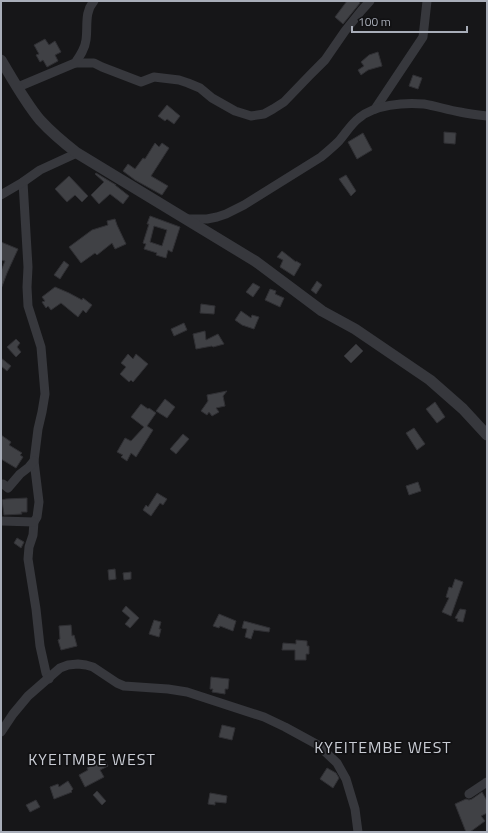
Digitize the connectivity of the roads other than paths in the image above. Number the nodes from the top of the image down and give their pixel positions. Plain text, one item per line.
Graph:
1 (94, 1) edge
2 (370, 1) edge
3 (417, 1) edge
4 (426, 3) edge
5 (1, 60) edge
6 (75, 63) junction
7 (18, 87) junction
8 (374, 109) junction
9 (487, 116) edge
10 (78, 153) junction
11 (23, 182) junction
12 (1, 195) edge
13 (187, 219) junction
14 (487, 435) edge
15 (34, 461) junction
16 (3, 484) dead end
17 (1, 521) edge
18 (34, 522) junction
19 (44, 664) junction
20 (60, 668) junction
21 (49, 679) junction
22 (1, 732) edge
23 (487, 782) edge
24 (469, 794) dead end
25 (358, 832) edge

1 - 6 street
2 - 6 street
3 - 4 street
4 - 8 street
5 - 7 street
6 - 7 street
7 - 10 street
8 - 9 street
8 - 13 street
10 - 11 street
10 - 13 street
11 - 12 street
11 - 15 street
13 - 14 street
15 - 16 street
15 - 18 street
17 - 18 street
18 - 19 street
19 - 20 street
19 - 21 street
20 - 21 street
20 - 25 street
21 - 22 street
23 - 24 street

